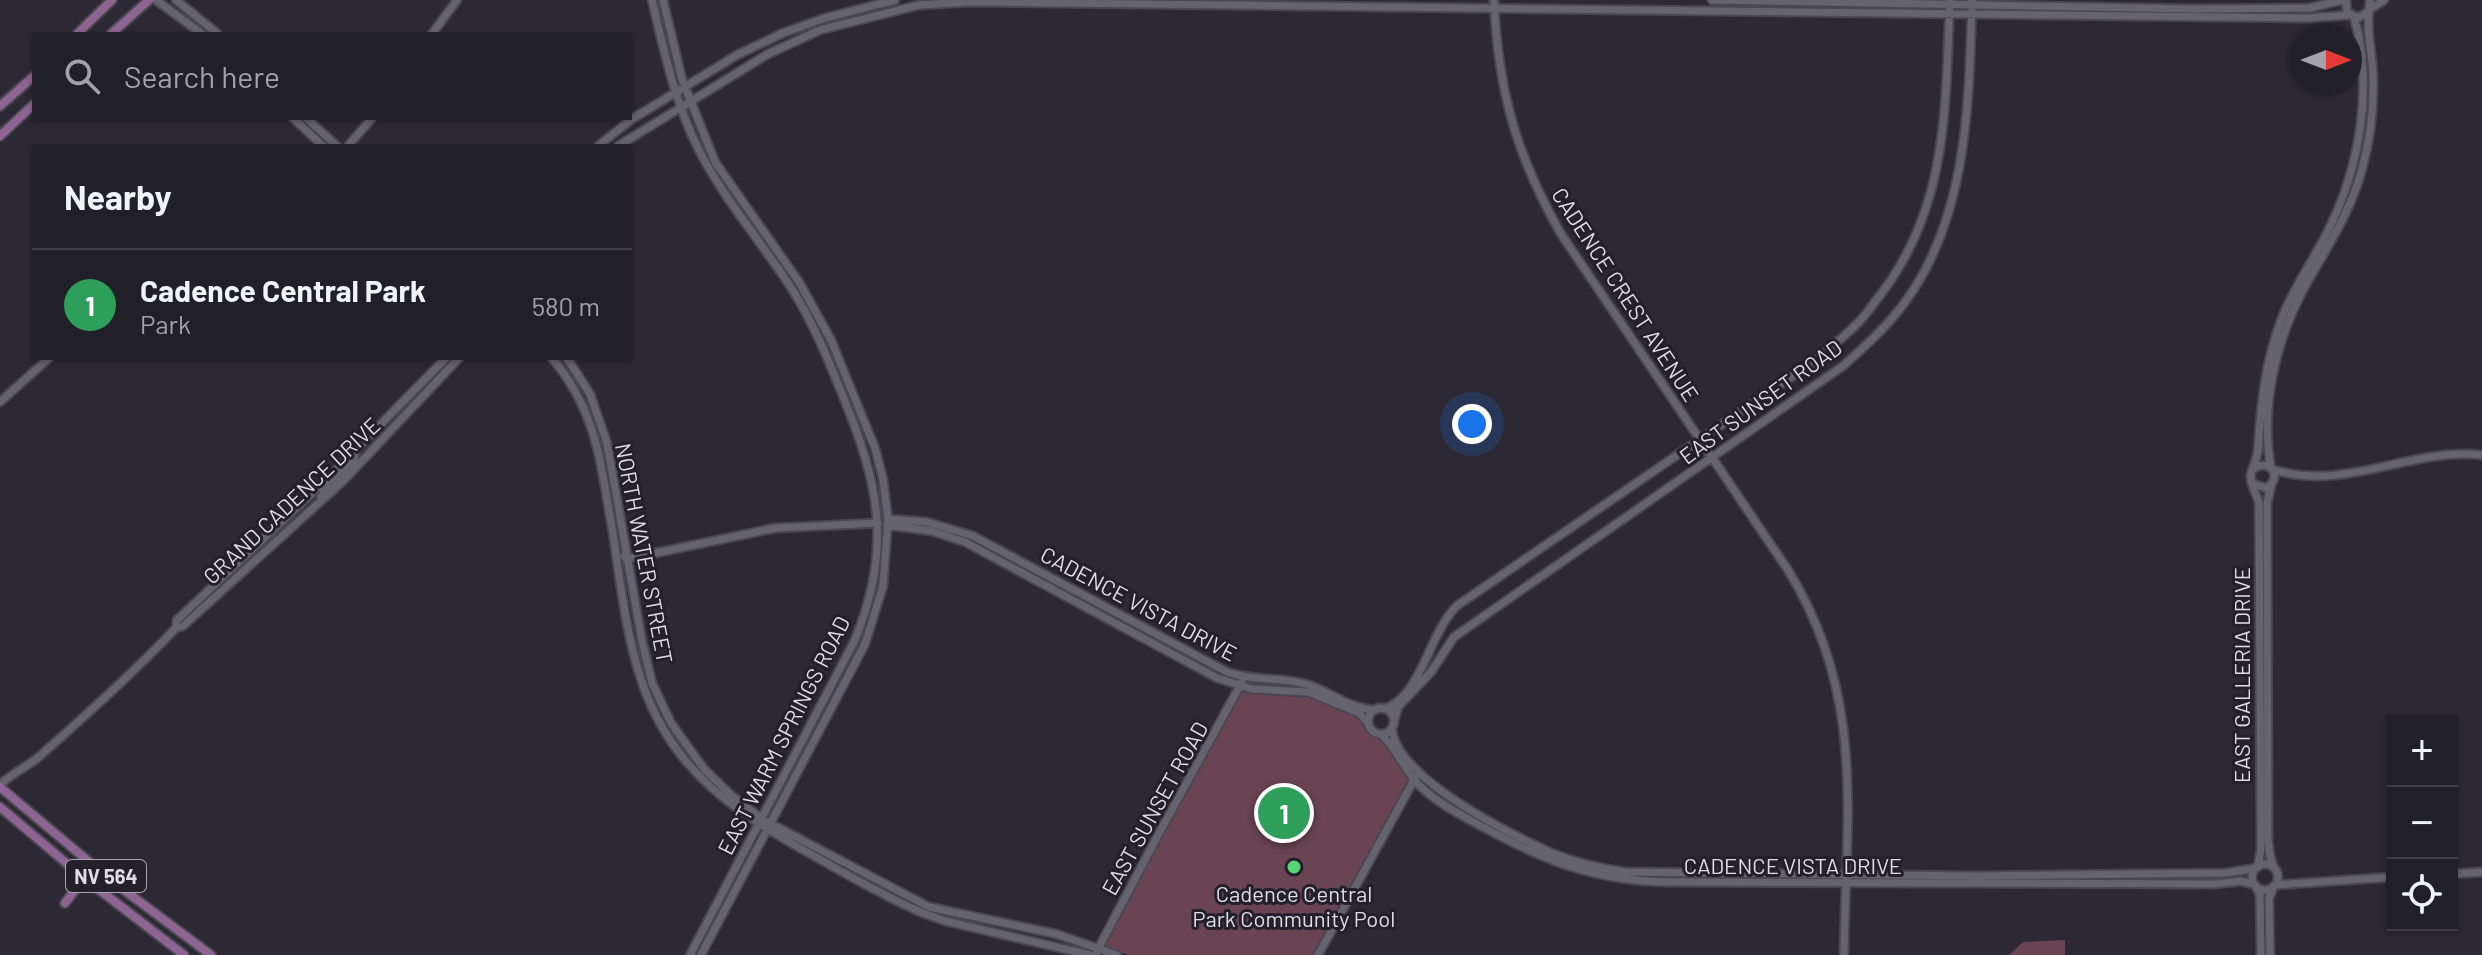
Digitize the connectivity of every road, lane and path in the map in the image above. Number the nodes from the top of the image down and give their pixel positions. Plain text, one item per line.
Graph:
1 (112, 0) edge
2 (149, 0) edge
3 (156, 0) edge
4 (176, 0) edge
5 (457, 0) edge
6 (652, 0) edge
7 (663, 0) edge
8 (895, 0) edge
9 (1494, 0) edge
10 (1712, 0) edge
11 (2344, 0) edge
12 (2370, 0) edge
13 (2384, 0) edge
14 (1950, 6) edge
15 (1972, 6) edge
16 (1494, 9) junction
17 (2369, 10) junction
18 (2196, 12) junction
19 (2352, 16) junction
20 (79, 32) edge
21 (113, 32) edge
22 (199, 32) edge
23 (216, 32) edge
24 (433, 32) edge
25 (32, 78) edge
26 (685, 88) junction
27 (676, 94) junction
28 (690, 101) junction
29 (0, 106) edge
30 (32, 106) edge
31 (680, 107) junction
32 (632, 119) edge
33 (295, 120) edge
34 (308, 120) edge
35 (371, 120) edge
36 (631, 120) edge
37 (362, 132) junction
38 (0, 136) edge
39 (321, 144) edge
40 (335, 144) edge
41 (350, 144) edge
42 (357, 144) edge
43 (601, 144) edge
44 (621, 144) edge
45 (47, 360) edge
46 (444, 360) edge
47 (457, 360) edge
48 (553, 360) edge
49 (568, 360) edge
50 (578, 395) junction
51 (0, 402) edge
52 (1699, 439) junction
53 (607, 443) junction
54 (355, 450) junction
55 (2482, 455) edge
56 (1713, 459) junction
57 (2272, 468) junction
58 (2254, 469) junction
59 (2301, 476) junction
60 (2254, 484) junction
61 (2271, 485) junction
62 (874, 489) junction
63 (319, 503) junction
64 (611, 522) junction
65 (878, 523) junction
66 (888, 523) junction
67 (627, 559) junction
68 (886, 571) junction
69 (176, 628) junction
70 (1244, 678) junction
71 (1241, 687) junction
72 (1380, 709) junction
73 (1368, 723) junction
74 (1393, 725) junction
75 (1380, 734) junction
76 (1415, 777) junction
77 (0, 786) edge
78 (0, 807) edge
79 (760, 822) junction
80 (770, 827) junction
81 (2257, 867) junction
82 (2275, 869) junction
83 (2482, 872) edge
84 (2458, 874) edge
85 (1914, 875) junction
86 (1978, 876) junction
87 (2015, 876) junction
88 (2386, 877) edge
89 (84, 878) junction
90 (1845, 879) junction
91 (2304, 881) junction
92 (1910, 884) junction
93 (1987, 884) junction
94 (2255, 886) junction
95 (2274, 886) junction
96 (65, 903) dead end
97 (1095, 953) edge
98 (184, 955) edge
99 (211, 955) edge
100 (690, 955) edge
101 (701, 955) edge
102 (1117, 955) edge
103 (1318, 955) edge
104 (1844, 955) edge
105 (2261, 955) edge
106 (2270, 955) edge

1 - 20 main road
2 - 21 main road
3 - 22 main road
4 - 23 main road
5 - 24 main road
6 - 27 main road, EAST WARM SPRINGS ROAD
7 - 26 main road, EAST WARM SPRINGS ROAD
8 - 26 main road
9 - 16 main road, CADENCE CREST AVENUE
10 - 14 main road
11 - 18 main road
11 - 19 main road
12 - 17 main road
13 - 17 main road
14 - 15 main road
14 - 16 main road
14 - 52 main road, EAST SUNSET ROAD
15 - 18 main road
15 - 56 main road, EAST SUNSET ROAD
16 - 28 main road
16 - 52 main road, CADENCE CREST AVENUE
17 - 19 main road
17 - 57 main road
18 - 19 main road
19 - 58 main road
25 - 29 main road
26 - 27 main road
26 - 28 main road, EAST WARM SPRINGS ROAD
27 - 31 main road, EAST WARM SPRINGS ROAD
27 - 32 main road
28 - 31 main road
28 - 66 main road, EAST WARM SPRINGS ROAD
30 - 38 main road
31 - 44 main road
31 - 62 main road, EAST WARM SPRINGS ROAD
33 - 39 main road
34 - 40 main road
35 - 37 main road
36 - 43 main road
37 - 41 main road
37 - 42 main road
45 - 51 main road
46 - 54 main road, GRAND CADENCE DRIVE
47 - 63 main road, GRAND CADENCE DRIVE
48 - 50 main road, NORTH WATER STREET
49 - 53 main road, NORTH WATER STREET
50 - 53 main road
50 - 64 main road, NORTH WATER STREET
52 - 56 main road, CADENCE CREST AVENUE
52 - 72 main road, EAST SUNSET ROAD
53 - 67 main road, NORTH WATER STREET
54 - 63 main road
54 - 69 main road, GRAND CADENCE DRIVE
55 - 59 main road
56 - 74 main road, EAST SUNSET ROAD
56 - 90 main road, CADENCE CREST AVENUE
57 - 58 main road
57 - 59 main road
57 - 61 main road
58 - 60 main road
59 - 61 main road
60 - 61 main road
60 - 81 main road, EAST GALLERIA DRIVE
61 - 82 main road, EAST GALLERIA DRIVE
62 - 65 main road, EAST WARM SPRINGS ROAD
62 - 66 main road
63 - 69 main road, GRAND CADENCE DRIVE
64 - 67 main road
64 - 79 main road, NORTH WATER STREET
65 - 67 main road
65 - 68 main road
65 - 79 main road, EAST WARM SPRINGS ROAD
66 - 68 main road, EAST WARM SPRINGS ROAD
66 - 70 main road, CADENCE VISTA DRIVE
66 - 71 main road, CADENCE VISTA DRIVE
67 - 79 main road, NORTH WATER STREET
68 - 80 main road, EAST WARM SPRINGS ROAD
69 - 77 main road, GRAND CADENCE DRIVE
70 - 71 main road, EAST SUNSET ROAD
70 - 72 main road, CADENCE VISTA DRIVE
71 - 73 main road, CADENCE VISTA DRIVE
71 - 97 main road, EAST SUNSET ROAD
72 - 73 main road
72 - 74 main road
73 - 75 main road
74 - 75 main road
74 - 76 main road, CADENCE VISTA DRIVE
75 - 76 main road, CADENCE VISTA DRIVE
76 - 90 main road, CADENCE VISTA DRIVE
76 - 103 main road
77 - 99 main road, NV 564
78 - 89 main road, NV 564
79 - 80 main road, NORTH WATER STREET
79 - 100 main road, EAST WARM SPRINGS ROAD
80 - 97 main road, NORTH WATER STREET
80 - 101 main road, EAST WARM SPRINGS ROAD
81 - 82 main road
81 - 87 main road, CADENCE VISTA DRIVE
81 - 94 main road
82 - 91 main road
82 - 95 main road
83 - 84 main road
85 - 86 main road, CADENCE VISTA DRIVE
85 - 90 main road, CADENCE VISTA DRIVE
85 - 92 main road
86 - 87 main road, CADENCE VISTA DRIVE
86 - 93 main road
87 - 93 main road
88 - 91 main road
89 - 96 main road
89 - 98 main road, NV 564
90 - 92 main road, CADENCE VISTA DRIVE
90 - 104 main road, CADENCE CREST AVENUE
91 - 95 main road
92 - 93 main road, CADENCE VISTA DRIVE
93 - 94 main road, CADENCE VISTA DRIVE
94 - 95 main road
94 - 105 main road
95 - 106 main road
97 - 102 main road, NORTH WATER STREET

